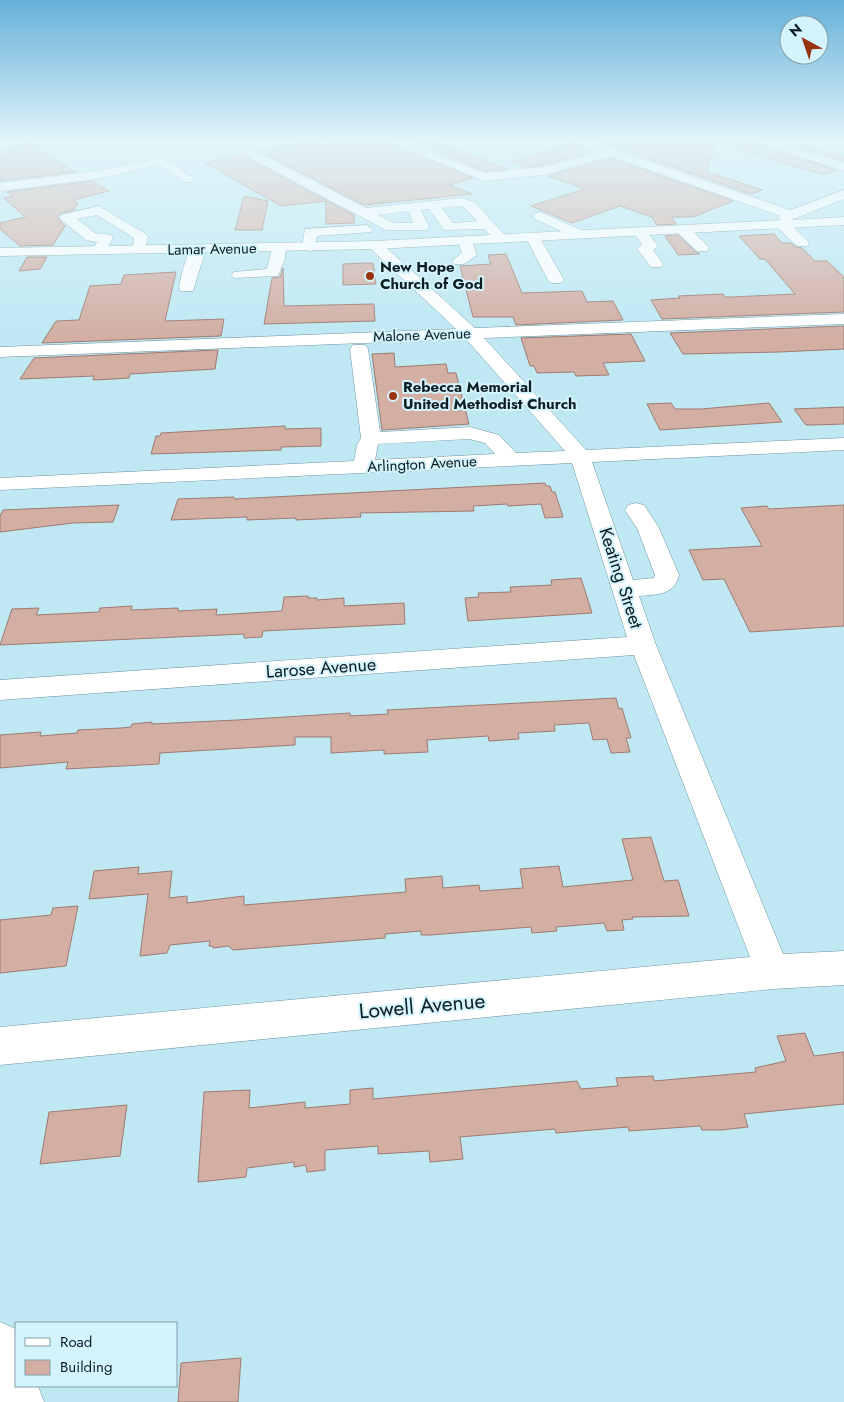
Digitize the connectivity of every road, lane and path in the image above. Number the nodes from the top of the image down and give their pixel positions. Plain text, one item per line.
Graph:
1 (351, 205) edge
2 (418, 205) edge
3 (433, 205) edge
4 (470, 205) edge
5 (749, 205) edge
6 (819, 205) edge
7 (413, 206) junction
8 (364, 212) junction
9 (540, 216) dead end
10 (787, 220) junction
11 (574, 221) dead end
12 (844, 221) edge
13 (489, 225) junction
14 (559, 225) junction
15 (682, 230) junction
16 (640, 232) junction
17 (581, 235) junction
18 (371, 237) junction
19 (532, 238) junction
20 (501, 239) junction
21 (465, 241) junction
22 (802, 243) dead end
23 (279, 248) junction
24 (702, 248) dead end
25 (199, 249) junction
26 (100, 250) junction
27 (139, 250) junction
28 (0, 252) edge
29 (459, 261) dead end
30 (656, 264) dead end
31 (239, 275) dead end
32 (556, 280) dead end
33 (187, 288) dead end
34 (844, 319) edge
35 (470, 334) junction
36 (361, 343) junction
37 (0, 352) edge
38 (371, 438) junction
39 (844, 444) edge
40 (580, 456) junction
41 (510, 459) junction
42 (364, 466) junction
43 (0, 484) edge
44 (636, 510) dead end
45 (624, 589) junction
46 (643, 645) junction
47 (0, 690) edge
48 (844, 968) edge
49 (773, 972) junction
50 (0, 1046) edge
51 (0, 1345) edge
52 (20, 1402) edge

1 - 8 street
2 - 7 street
3 - 13 street
4 - 13 street
5 - 10 street
6 - 10 street
7 - 8 street
7 - 8 street
9 - 14 street
10 - 12 street, Lamar Avenue
10 - 15 street, Lamar Avenue
10 - 22 street
11 - 14 street
13 - 20 street
14 - 17 street
15 - 16 street, Lamar Avenue
15 - 24 street
16 - 17 street, Lamar Avenue
16 - 30 street
17 - 19 street, Lamar Avenue
18 - 21 street, Lamar Avenue
18 - 23 street, Lamar Avenue
18 - 35 street, Keating Street
19 - 20 street, Lamar Avenue
19 - 32 street
20 - 21 street, Lamar Avenue
21 - 29 street
23 - 25 street, Lamar Avenue
23 - 31 street
25 - 27 street, Lamar Avenue
25 - 33 street
26 - 27 street, Lamar Avenue
26 - 27 street
26 - 28 street, Lamar Avenue
34 - 35 street, Malone Avenue
35 - 36 street, Malone Avenue
35 - 40 street, Keating Street
36 - 37 street, Malone Avenue
36 - 38 street
38 - 41 street
38 - 42 street
39 - 40 street, Arlington Avenue
40 - 41 street, Arlington Avenue
40 - 45 street, Keating Street
41 - 42 street, Arlington Avenue
42 - 43 street, Arlington Avenue
44 - 45 street
45 - 46 street, Keating Street
46 - 47 street, Larose Avenue
46 - 49 street, Keating Street
48 - 49 street, Lowell Avenue
49 - 50 street, Lowell Avenue
51 - 52 street

